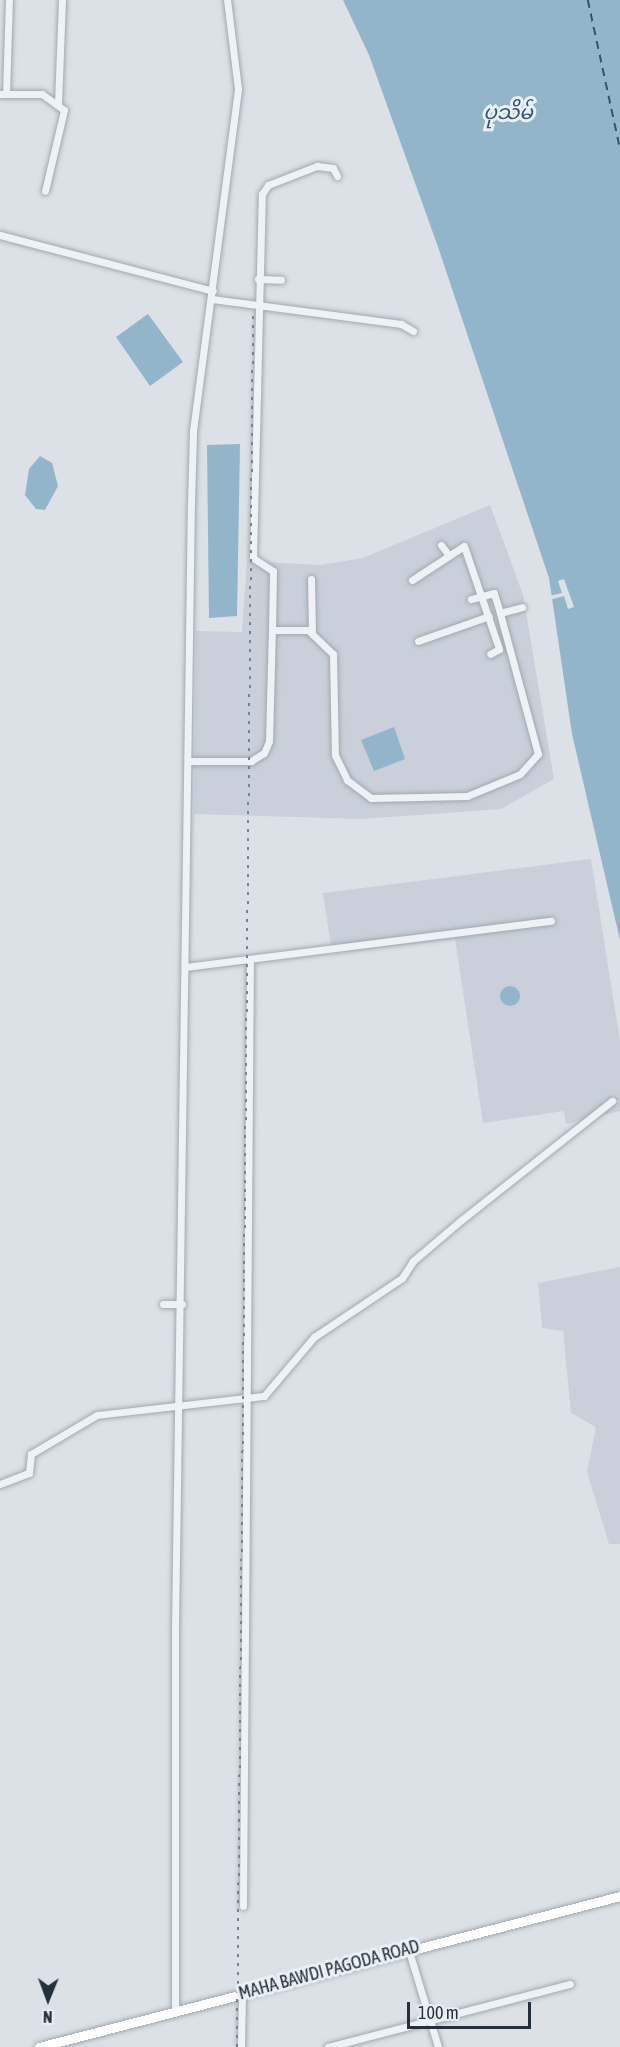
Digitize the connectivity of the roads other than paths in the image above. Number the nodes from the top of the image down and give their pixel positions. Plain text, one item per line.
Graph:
1 (9, 0) edge
2 (62, 0) edge
3 (227, 0) edge
4 (3, 94) edge
5 (58, 104) junction
6 (337, 176) dead end
7 (45, 191) dead end
8 (0, 235) edge
9 (258, 279) junction
10 (282, 280) dead end
11 (213, 291) junction
12 (212, 299) junction
13 (257, 305) junction
14 (413, 331) dead end
15 (441, 545) dead end
16 (448, 554) junction
17 (311, 579) dead end
18 (412, 580) dead end
19 (482, 596) junction
20 (471, 599) dead end
21 (522, 607) dead end
22 (500, 613) junction
23 (489, 616) junction
24 (272, 630) junction
25 (312, 630) junction
26 (418, 640) dead end
27 (490, 654) dead end
28 (188, 761) junction
29 (551, 921) dead end
30 (250, 960) junction
31 (185, 967) junction
32 (612, 1101) dead end
33 (163, 1304) dead end
34 (182, 1304) junction
35 (245, 1399) junction
36 (180, 1402) junction
37 (0, 1484) edge
38 (620, 1896) edge
39 (243, 1906) dead end
40 (408, 1948) junction
41 (570, 1984) dead end
42 (242, 1995) junction
43 (175, 2011) junction
44 (430, 2019) junction
45 (39, 2047) edge
46 (241, 2047) edge
47 (328, 2047) edge
48 (438, 2047) edge

1 - 4 street
2 - 5 street
3 - 11 street
4 - 5 street
5 - 7 street
6 - 9 street
8 - 11 street
9 - 10 street
9 - 13 street
11 - 12 street
12 - 13 street
12 - 28 street
13 - 14 street
13 - 24 street
15 - 16 street
16 - 18 street
16 - 19 street
17 - 25 street
19 - 20 street
19 - 22 street
19 - 23 street
21 - 22 street
22 - 25 street
23 - 26 street
23 - 27 street
24 - 25 street
24 - 28 street
28 - 31 street
29 - 30 street
30 - 31 street
30 - 35 street
31 - 34 street
32 - 35 street
33 - 34 street
34 - 36 street
35 - 36 street
35 - 39 street
36 - 37 street
36 - 43 street
38 - 40 street, MAHA BAWDI PAGODA ROAD
40 - 42 street, MAHA BAWDI PAGODA ROAD
40 - 44 street
41 - 44 street
42 - 43 street, MAHA BAWDI PAGODA ROAD
42 - 46 street
43 - 45 street, MAHA BAWDI PAGODA ROAD
44 - 47 street
44 - 48 street

